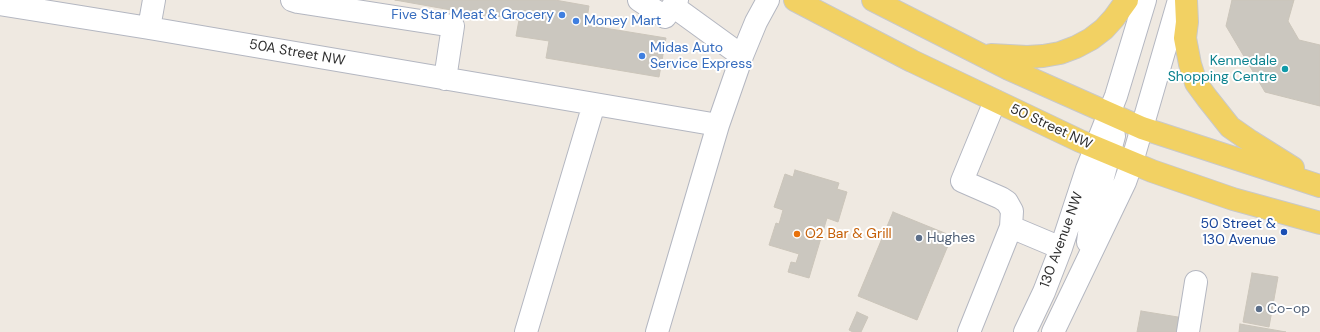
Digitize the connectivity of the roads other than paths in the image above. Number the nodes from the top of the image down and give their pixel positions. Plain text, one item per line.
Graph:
1 (154, 0) edge
2 (292, 0) edge
3 (639, 0) edge
4 (768, 0) edge
5 (795, 0) edge
6 (873, 0) edge
7 (1127, 0) edge
8 (1145, 0) edge
9 (1178, 0) edge
10 (1186, 0) edge
11 (675, 3) edge
12 (0, 4) edge
13 (149, 28) junction
14 (976, 53) junction
15 (742, 56) junction
16 (445, 79) junction
17 (995, 101) junction
18 (594, 104) junction
19 (1109, 114) junction
20 (718, 125) junction
21 (1142, 128) junction
22 (1102, 150) junction
23 (1132, 162) junction
24 (1320, 185) edge
25 (1320, 223) edge
26 (1011, 227) junction
27 (1061, 248) junction
28 (1086, 263) junction
29 (1196, 282) dead end
30 (526, 332) edge
31 (657, 332) edge
32 (968, 332) edge
33 (1025, 332) edge
34 (1053, 332) edge
35 (1188, 332) edge

1 - 13 street
2 - 16 street
3 - 11 street
4 - 15 street
5 - 17 main road, 50 Street NW
6 - 14 main road
7 - 14 main road
8 - 19 street
9 - 21 street, 130 Avenue NW
10 - 24 main road
11 - 15 street
12 - 13 street, 50A Street NW
13 - 16 street, 50A Street NW
14 - 19 main road
15 - 20 street
16 - 18 street, 50A Street NW
17 - 22 main road, 50 Street NW
17 - 26 street
18 - 20 street, 50A Street NW
18 - 30 street
19 - 21 main road
19 - 22 street
20 - 31 street
21 - 23 street, 130 Avenue NW
21 - 24 main road
22 - 23 main road, 50 Street NW
22 - 27 street, 130 Avenue NW
22 - 28 street
23 - 25 main road, 50 Street NW
23 - 28 street, 130 Avenue NW
26 - 27 street
26 - 32 street
27 - 33 street, 130 Avenue NW
28 - 34 street, 130 Avenue NW
29 - 35 street

